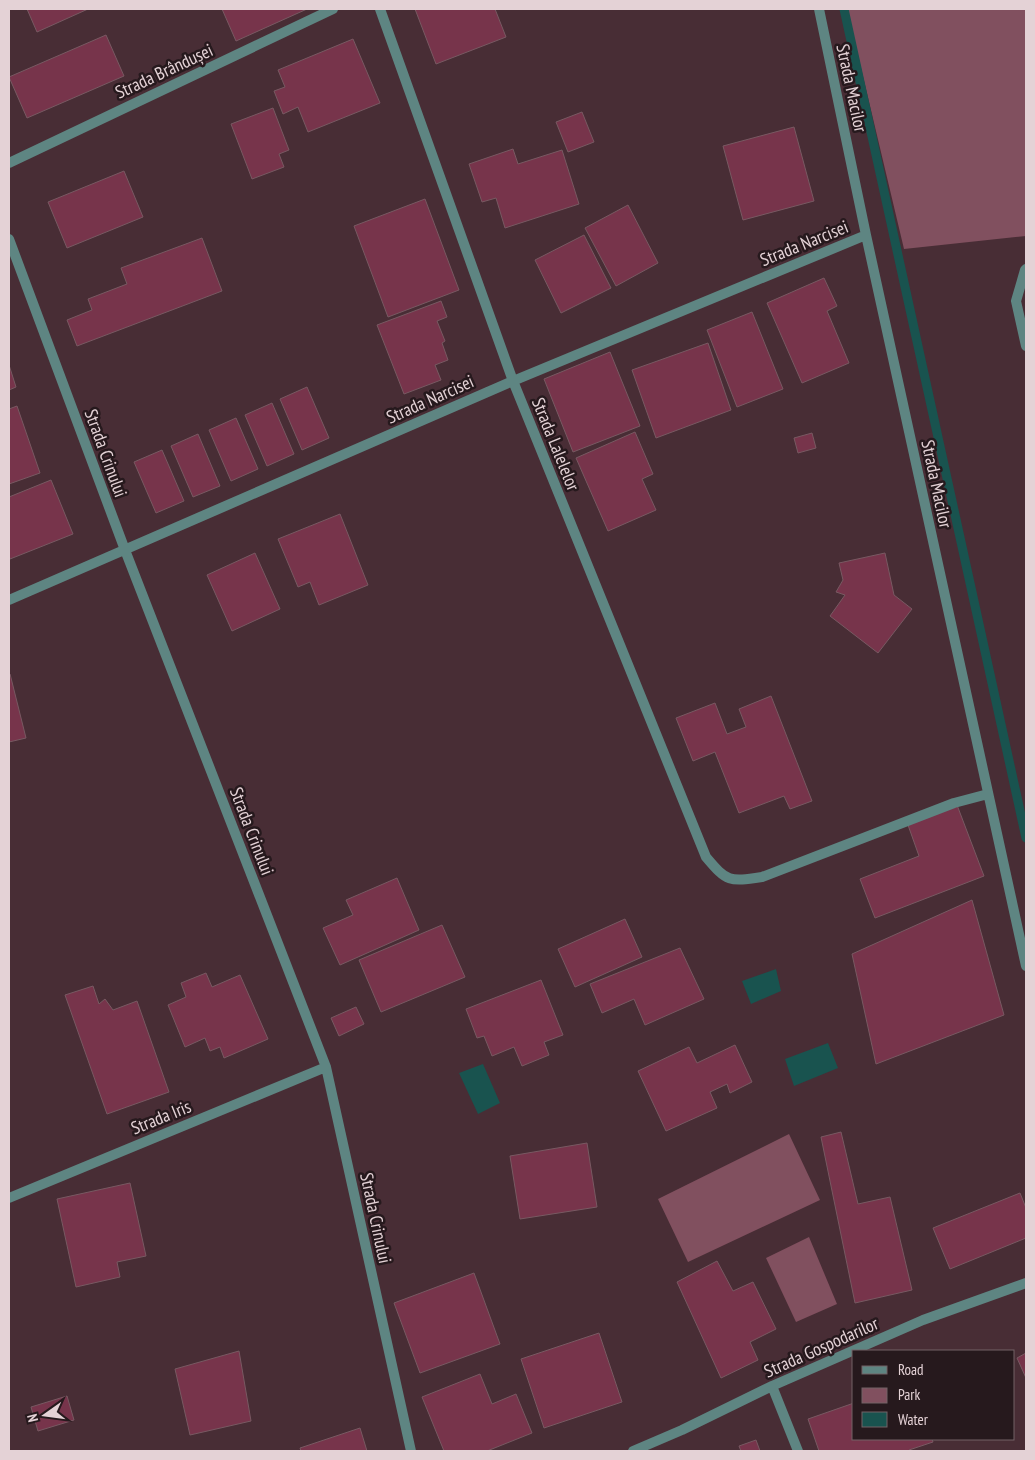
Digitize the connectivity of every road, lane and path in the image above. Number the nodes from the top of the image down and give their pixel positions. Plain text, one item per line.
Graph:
1 (333, 9) edge
2 (380, 9) edge
3 (819, 9) edge
4 (9, 163) edge
5 (866, 235) junction
6 (9, 239) edge
7 (1025, 270) edge
8 (1026, 346) edge
9 (513, 381) junction
10 (125, 550) junction
11 (9, 600) edge
12 (988, 794) junction
13 (1026, 966) edge
14 (326, 1067) junction
15 (9, 1198) edge
16 (1026, 1283) edge
17 (854, 1350) edge
18 (852, 1351) edge
19 (772, 1386) junction
20 (411, 1451) edge
21 (633, 1451) edge
22 (798, 1451) edge

1 - 4 street, Strada Brândușei
2 - 9 street, Strada Lalelelor
3 - 5 street, Strada Macilor
5 - 9 street, Strada Narcisei
5 - 12 street, Strada Macilor
6 - 10 street, Strada Crinului
7 - 8 street
9 - 10 street, Strada Narcisei
9 - 12 street, Strada Lalelelor
10 - 11 street, Strada Narcisei
10 - 14 street, Strada Crinului
12 - 13 street, Strada Macilor
14 - 15 street, Strada Iris
14 - 20 street, Strada Crinului
16 - 17 street, Strada Gospodarilor
18 - 19 street, Strada Gospodarilor
19 - 21 street, Strada Gospodarilor
19 - 22 street

